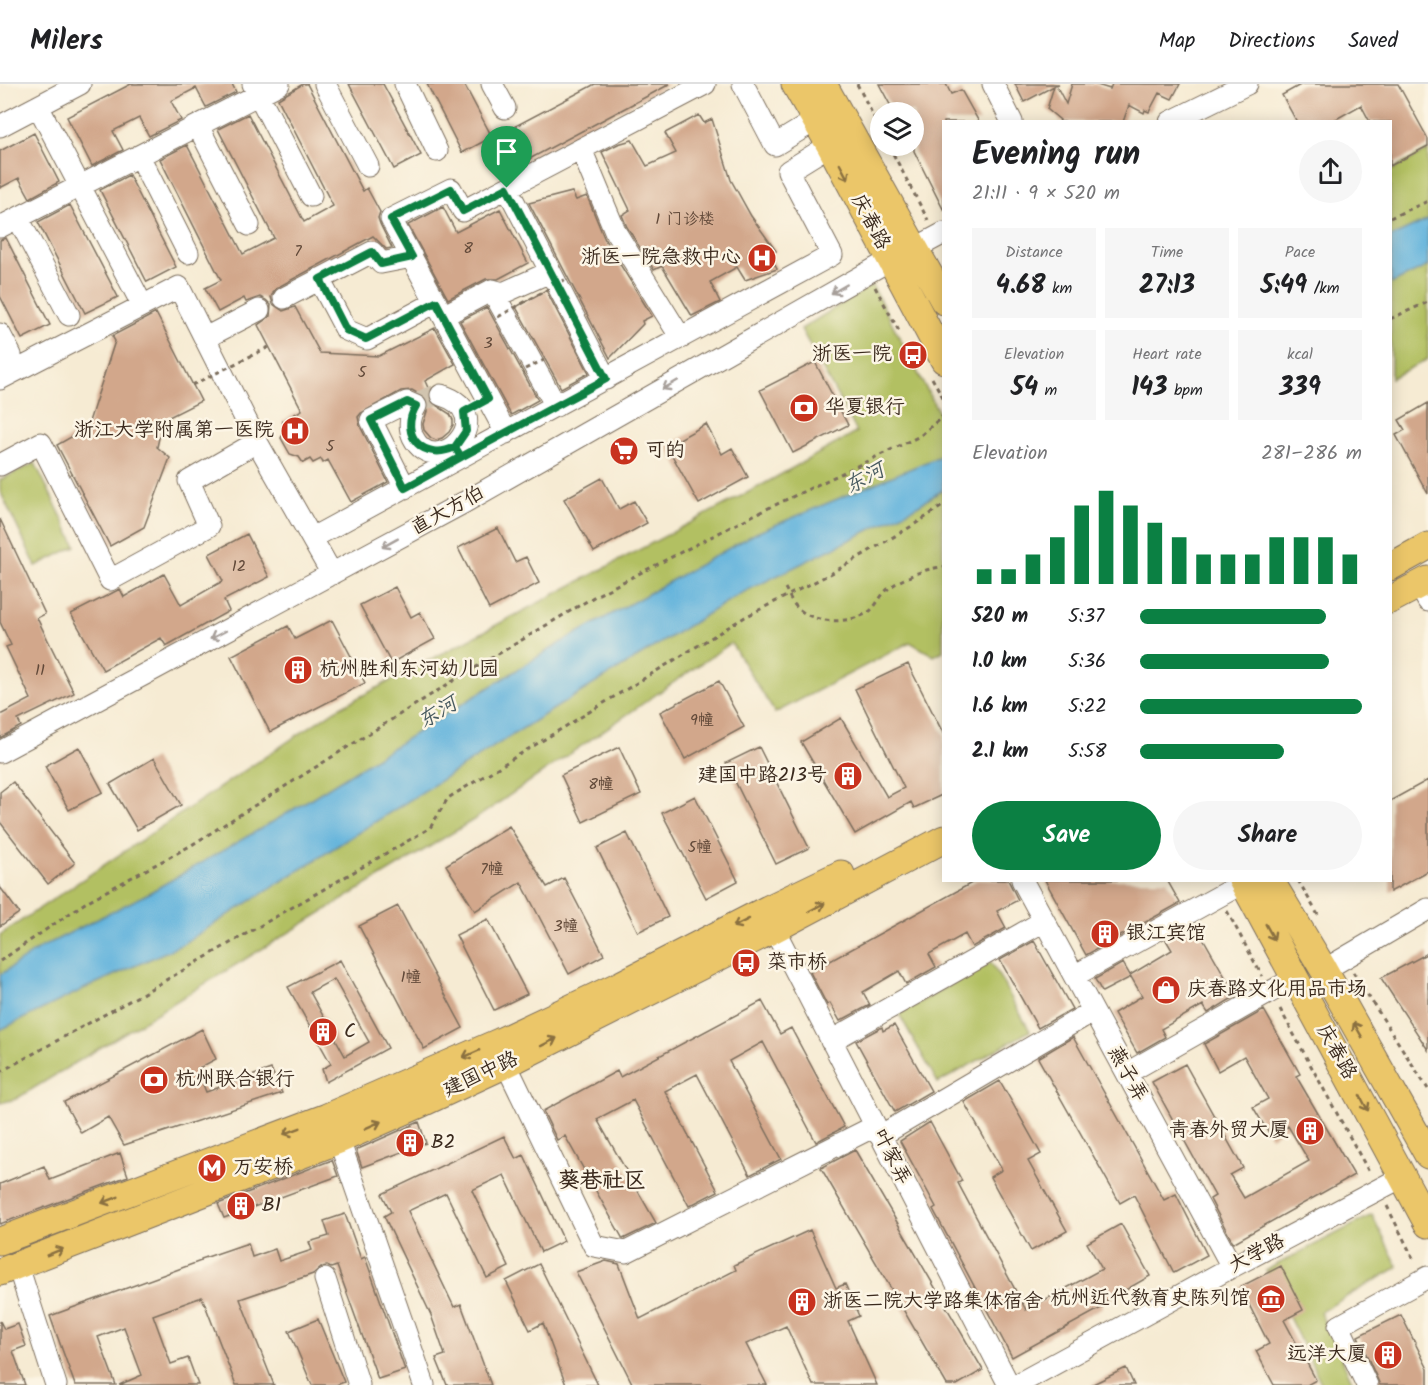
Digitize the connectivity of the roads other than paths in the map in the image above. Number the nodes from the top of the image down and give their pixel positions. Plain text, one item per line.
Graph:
1 (80, 84) edge
2 (279, 84) edge
3 (325, 84) edge
4 (405, 84) edge
5 (492, 84) edge
6 (705, 84) edge
7 (743, 84) edge
8 (755, 84) edge
9 (795, 84) edge
10 (823, 84) edge
11 (993, 84) edge
12 (1247, 84) edge
13 (256, 89) edge
14 (1209, 92) edge
15 (38, 106) junction
16 (505, 108) dead end
17 (816, 120) junction
18 (1011, 120) edge
19 (1173, 120) edge
20 (0, 126) edge
21 (198, 126) junction
22 (784, 139) junction
23 (830, 145) junction
24 (581, 149) junction
25 (437, 151) dead end
26 (139, 156) junction
27 (368, 166) dead end
28 (796, 166) junction
29 (80, 187) junction
30 (507, 188) junction
31 (311, 196) dead end
32 (9, 223) edge
33 (249, 225) dead end
34 (827, 226) dead end
35 (932, 239) edge
36 (188, 253) dead end
37 (412, 257) junction
38 (879, 266) junction
39 (559, 275) junction
40 (320, 279) junction
41 (492, 290) junction
42 (942, 291) edge
43 (137, 295) dead end
44 (284, 297) dead end
45 (440, 309) junction
46 (259, 310) dead end
47 (69, 315) dead end
48 (0, 334) edge
49 (205, 338) junction
50 (681, 338) junction
51 (942, 357) edge
52 (0, 360) edge
53 (0, 379) edge
54 (606, 379) junction
55 (441, 395) dead end
56 (488, 399) junction
57 (556, 406) junction
58 (464, 412) junction
59 (506, 433) junction
60 (257, 442) junction
61 (458, 452) junction
62 (0, 465) edge
63 (405, 488) junction
64 (312, 538) junction
65 (1428, 546) edge
66 (1392, 566) edge
67 (332, 574) junction
68 (1425, 589) edge
69 (1392, 599) edge
70 (0, 752) edge
71 (942, 822) edge
72 (942, 840) edge
73 (1023, 882) edge
74 (1242, 882) edge
75 (1272, 882) edge
76 (1428, 909) edge
77 (1044, 921) junction
78 (774, 929) junction
79 (1334, 964) junction
80 (1074, 976) junction
81 (1295, 978) junction
82 (1093, 1011) junction
83 (831, 1041) junction
84 (506, 1064) junction
85 (1127, 1073) junction
86 (333, 1129) junction
87 (878, 1131) junction
88 (1428, 1155) edge
89 (1404, 1176) junction
90 (1428, 1224) edge
91 (0, 1241) edge
92 (1232, 1267) junction
93 (9, 1269) edge
94 (1426, 1278) edge
95 (325, 1280) dead end
96 (56, 1385) edge
97 (359, 1385) edge
98 (424, 1385) edge
99 (1009, 1385) edge
100 (1016, 1385) edge
101 (1367, 1385) edge

1 - 15 street
2 - 13 street
3 - 27 street
4 - 25 street
5 - 16 street
6 - 24 street
7 - 22 street
8 - 22 street
9 - 17 main road, 庆春路
10 - 35 main road, 庆春路
11 - 18 street
12 - 14 street
13 - 21 street
13 - 31 street
14 - 19 street
15 - 20 street
15 - 29 street
17 - 22 street
17 - 23 main road, 庆春路
21 - 26 street
21 - 33 street
23 - 28 street
23 -> 38 main road, 庆春路
24 - 30 street
24 - 50 street
26 - 29 street
26 - 36 street
28 - 34 street
28 - 50 street
29 - 32 street
29 - 43 street
30 - 37 street
30 - 39 street
32 - 47 street
35 - 42 main road, 庆春路
37 - 40 street
37 - 45 street
38 - 51 main road, 庆春路
38 -> 67 street, 直大方伯
39 - 41 street
39 - 54 street
40 - 44 street
40 - 45 street
41 - 45 street
41 - 57 street
45 - 56 street
46 - 49 street
48 - 52 street
49 - 53 street
49 - 60 street
50 - 54 street
54 - 57 street
55 - 58 street
56 - 58 street
56 - 59 street
57 - 59 street
58 - 61 street
59 - 61 street
60 - 62 street
60 - 64 street
61 - 63 street
61 - 63 street
63 - 64 street
64 - 67 street
65 - 66 main road
67 -> 70 street, 直大方伯
68 - 69 main road
71 -> 86 main road, 建国中路
78 -> 72 main road, 建国中路
73 - 77 street, 燕子弄
74 - 80 street
74 -> 81 main road, 庆春路
75 - 79 main road, 庆春路
76 - 79 street
77 - 80 street, 燕子弄
77 - 83 street
78 - 83 street, 叶家弄
84 -> 78 main road, 建国中路
88 -> 79 main road, 庆春路
80 - 82 street, 燕子弄
81 - 85 street
81 -> 89 main road, 庆春路
82 - 85 street, 燕子弄
82 - 87 street
83 - 87 street, 叶家弄
86 -> 84 main road, 建国中路
84 - 87 street
85 - 92 street, 燕子弄
86 -> 91 main road, 建国中路
93 -> 86 main road, 建国中路
86 - 98 street
87 - 99 street, 叶家弄
89 - 90 main road, 庆春路
89 - 92 street, 大学路
92 - 100 street, 大学路
93 - 96 street
94 - 101 street
95 - 97 street

